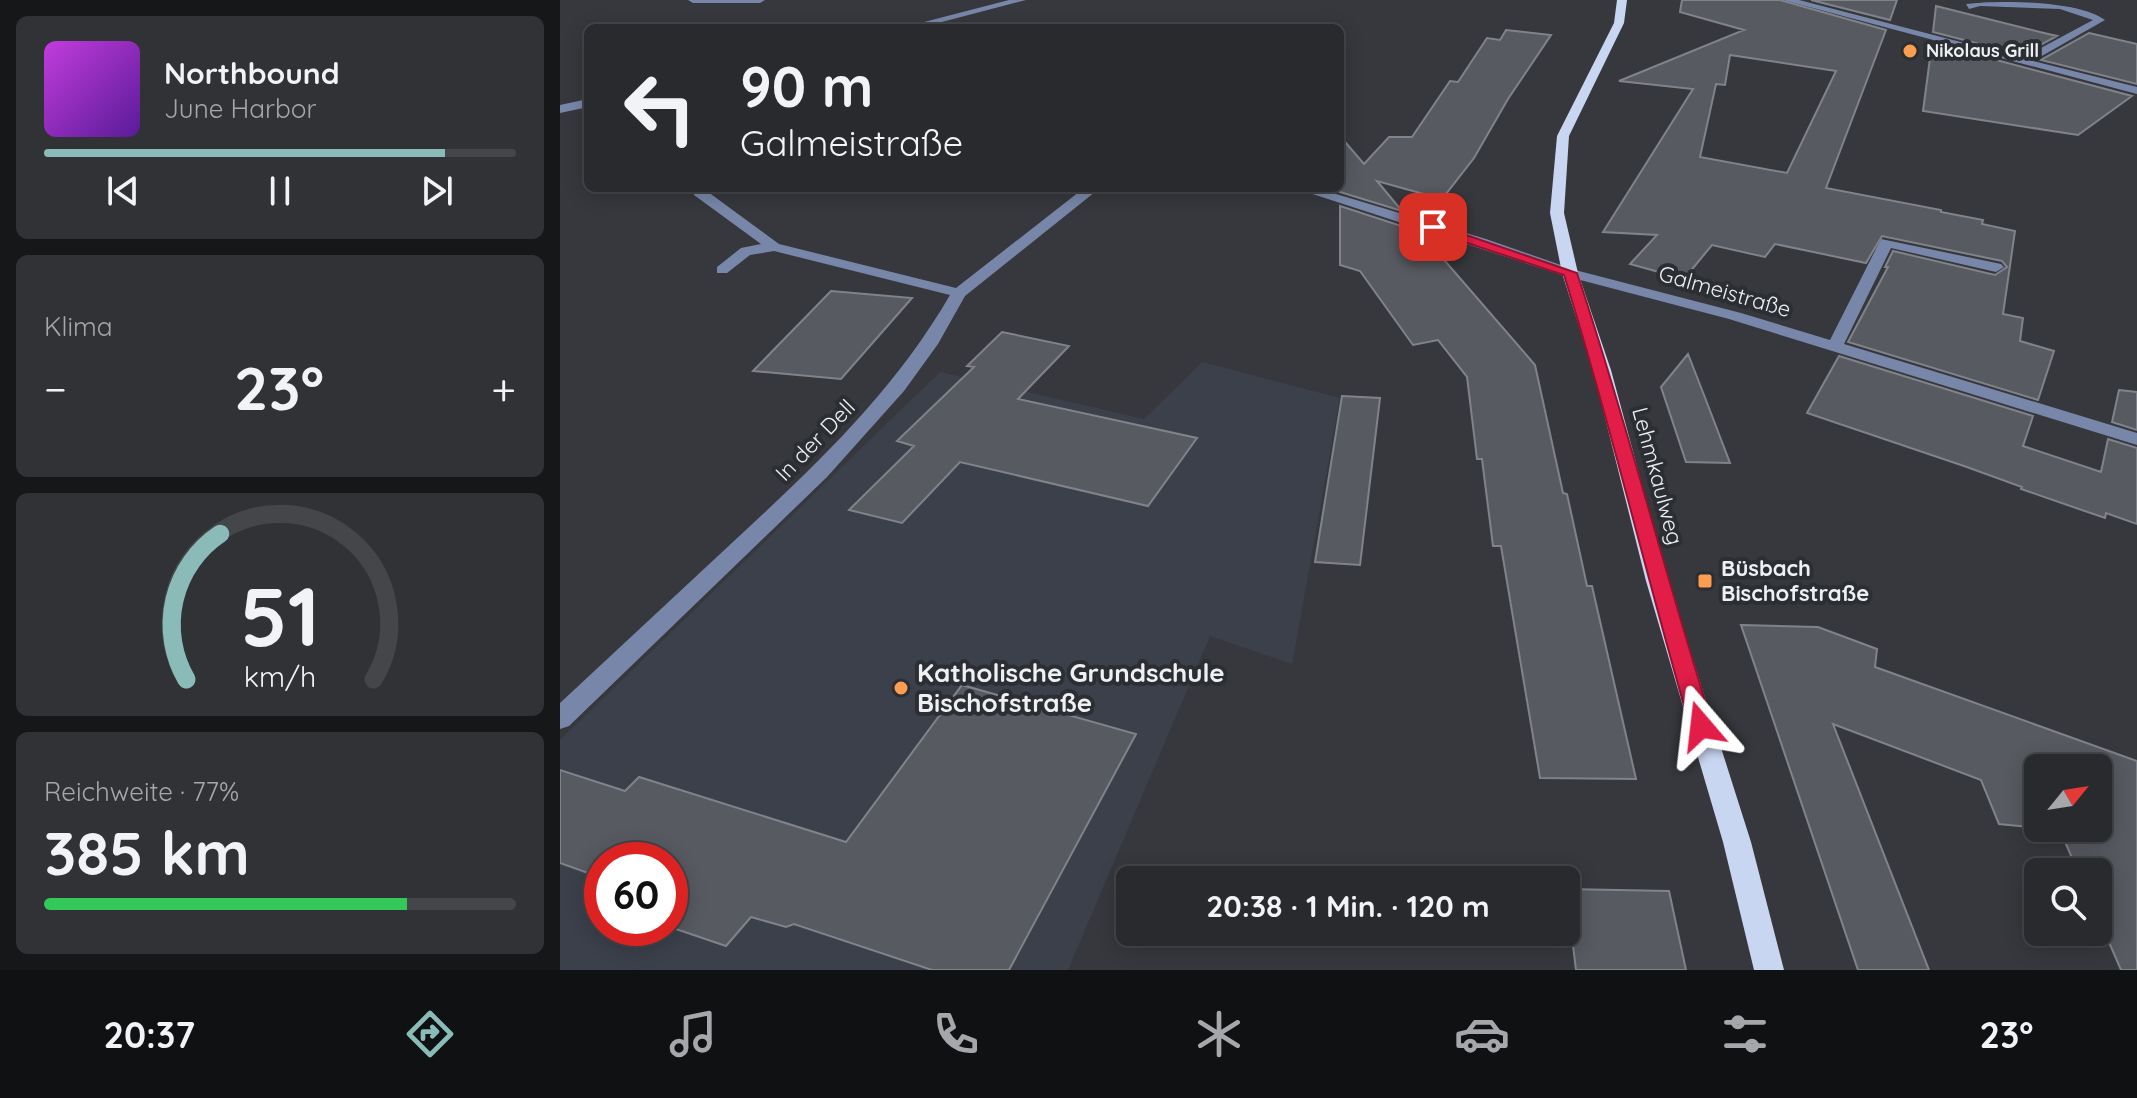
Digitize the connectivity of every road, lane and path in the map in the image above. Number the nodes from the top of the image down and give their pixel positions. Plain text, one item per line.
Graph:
1 (693, 0) edge
2 (726, 0) edge
3 (760, 0) edge
4 (1021, 0) edge
5 (1622, 0) edge
6 (1788, 0) edge
7 (960, 6) dead end
8 (1969, 6) dead end
9 (974, 11) junction
10 (922, 24) edge
11 (2024, 61) junction
12 (2137, 91) edge
13 (584, 104) edge
14 (560, 109) edge
15 (699, 192) dead end
16 (1088, 192) edge
17 (1314, 192) edge
18 (774, 247) junction
19 (1996, 267) dead end
20 (722, 270) dead end
21 (1570, 273) junction
22 (959, 293) junction
23 (1835, 346) junction
24 (2137, 439) edge
25 (560, 719) edge
26 (1769, 970) edge

1 - 2 street
2 - 3 street
4 - 9 street
5 - 21 main road, Lehmkaulweg
6 - 11 street
7 - 9 street
8 - 11 street
9 - 10 street
11 - 12 street
13 - 14 street
15 - 18 street
16 - 22 street, In der Dell
17 - 21 street, Galmeistraße
18 - 20 street
18 - 22 street
19 - 23 street
21 - 23 street, Galmeistraße
21 - 26 main road, Lehmkaulweg
22 - 25 street, In der Dell
23 - 24 street, Galmeistraße

